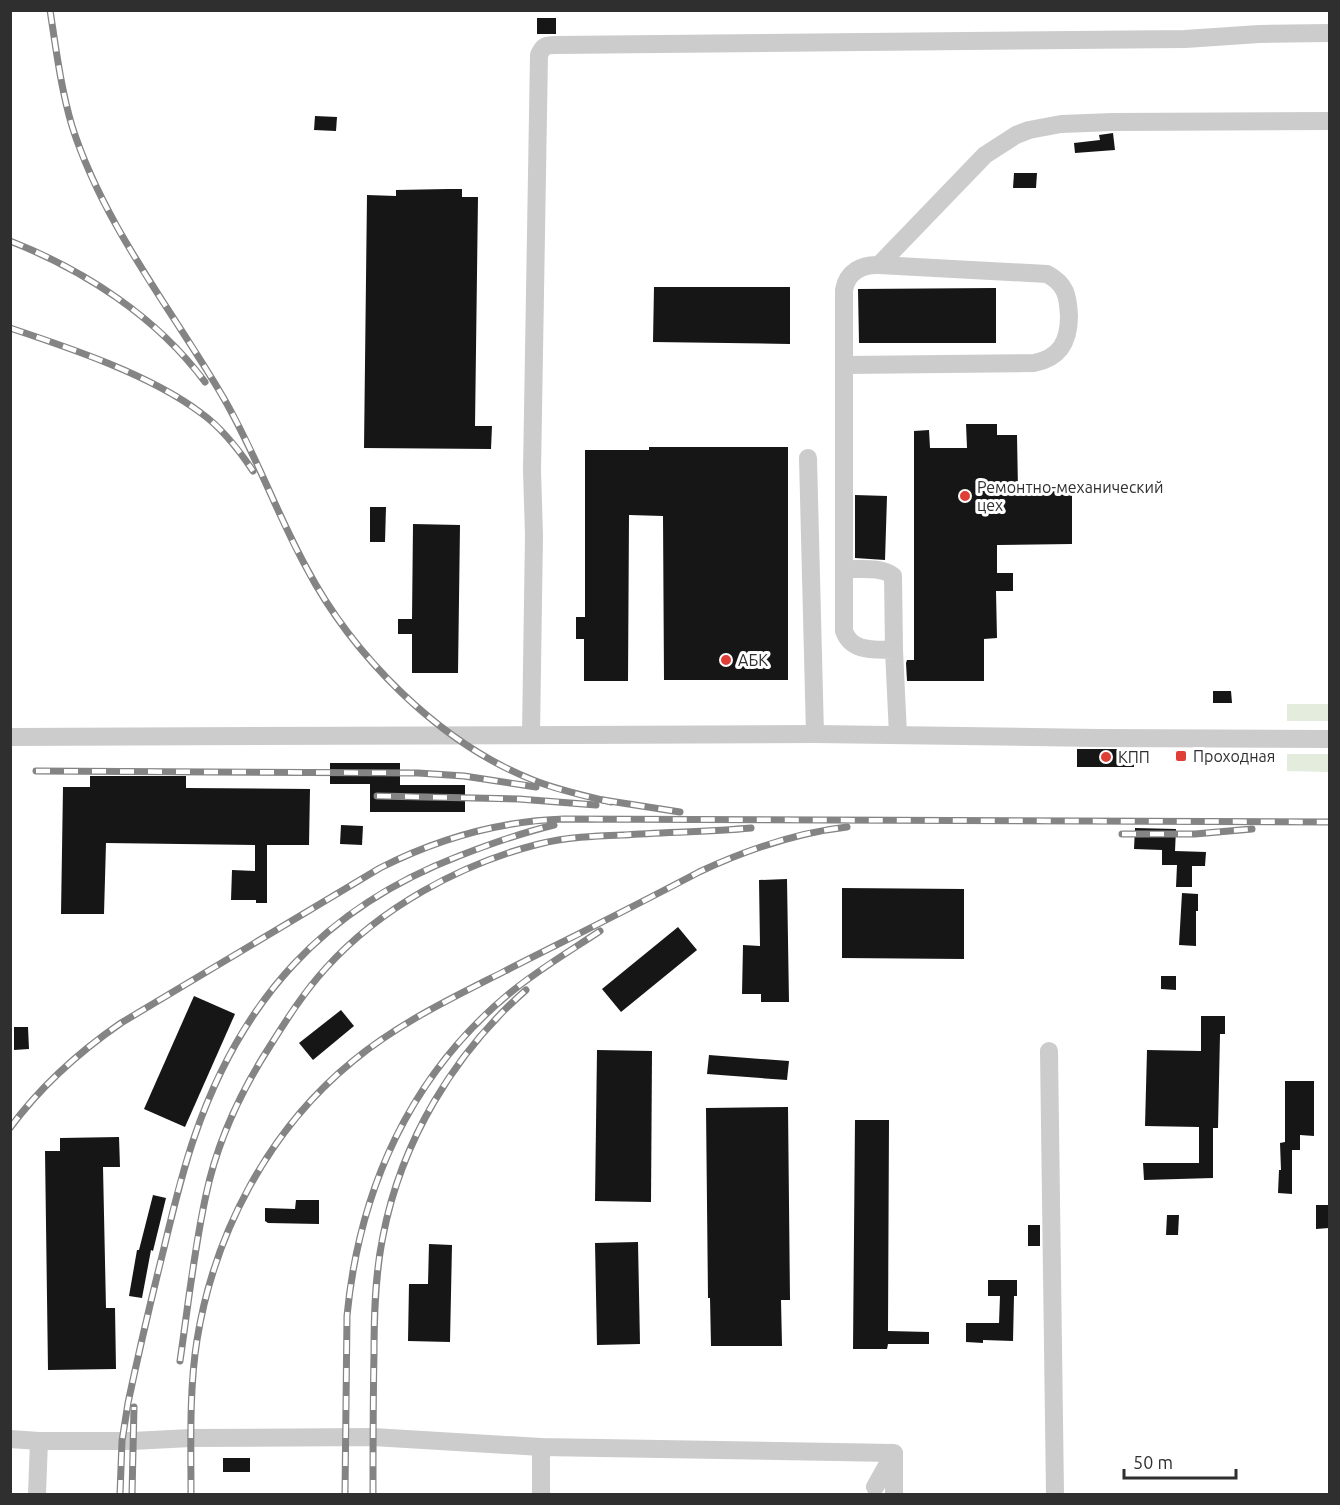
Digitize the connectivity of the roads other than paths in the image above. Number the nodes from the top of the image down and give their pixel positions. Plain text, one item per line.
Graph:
1 (1329, 33) edge
2 (1329, 121) edge
3 (879, 265) junction
4 (845, 365) junction
5 (808, 458) dead end
6 (844, 569) junction
7 (894, 650) junction
8 (531, 734) junction
9 (815, 734) junction
10 (898, 735) junction
11 (10, 737) edge
12 (1329, 739) edge
13 (1049, 1051) dead end
14 (10, 1439) edge
15 (39, 1441) junction
16 (542, 1448) junction
17 (894, 1454) junction
18 (875, 1487) dead end
19 (37, 1494) edge
20 (541, 1494) edge
21 (894, 1494) edge
22 (1055, 1494) edge

1 - 8 lane
2 - 3 lane
3 - 4 lane
3 - 4 lane
4 - 6 lane
5 - 9 lane
6 - 7 lane
6 - 7 lane
7 - 10 lane
8 - 9 lane
8 - 11 lane
9 - 10 lane
10 - 12 lane
13 - 22 lane
14 - 15 lane
15 - 16 lane
15 - 19 lane
16 - 17 lane
16 - 20 lane
17 - 18 lane
17 - 21 lane

